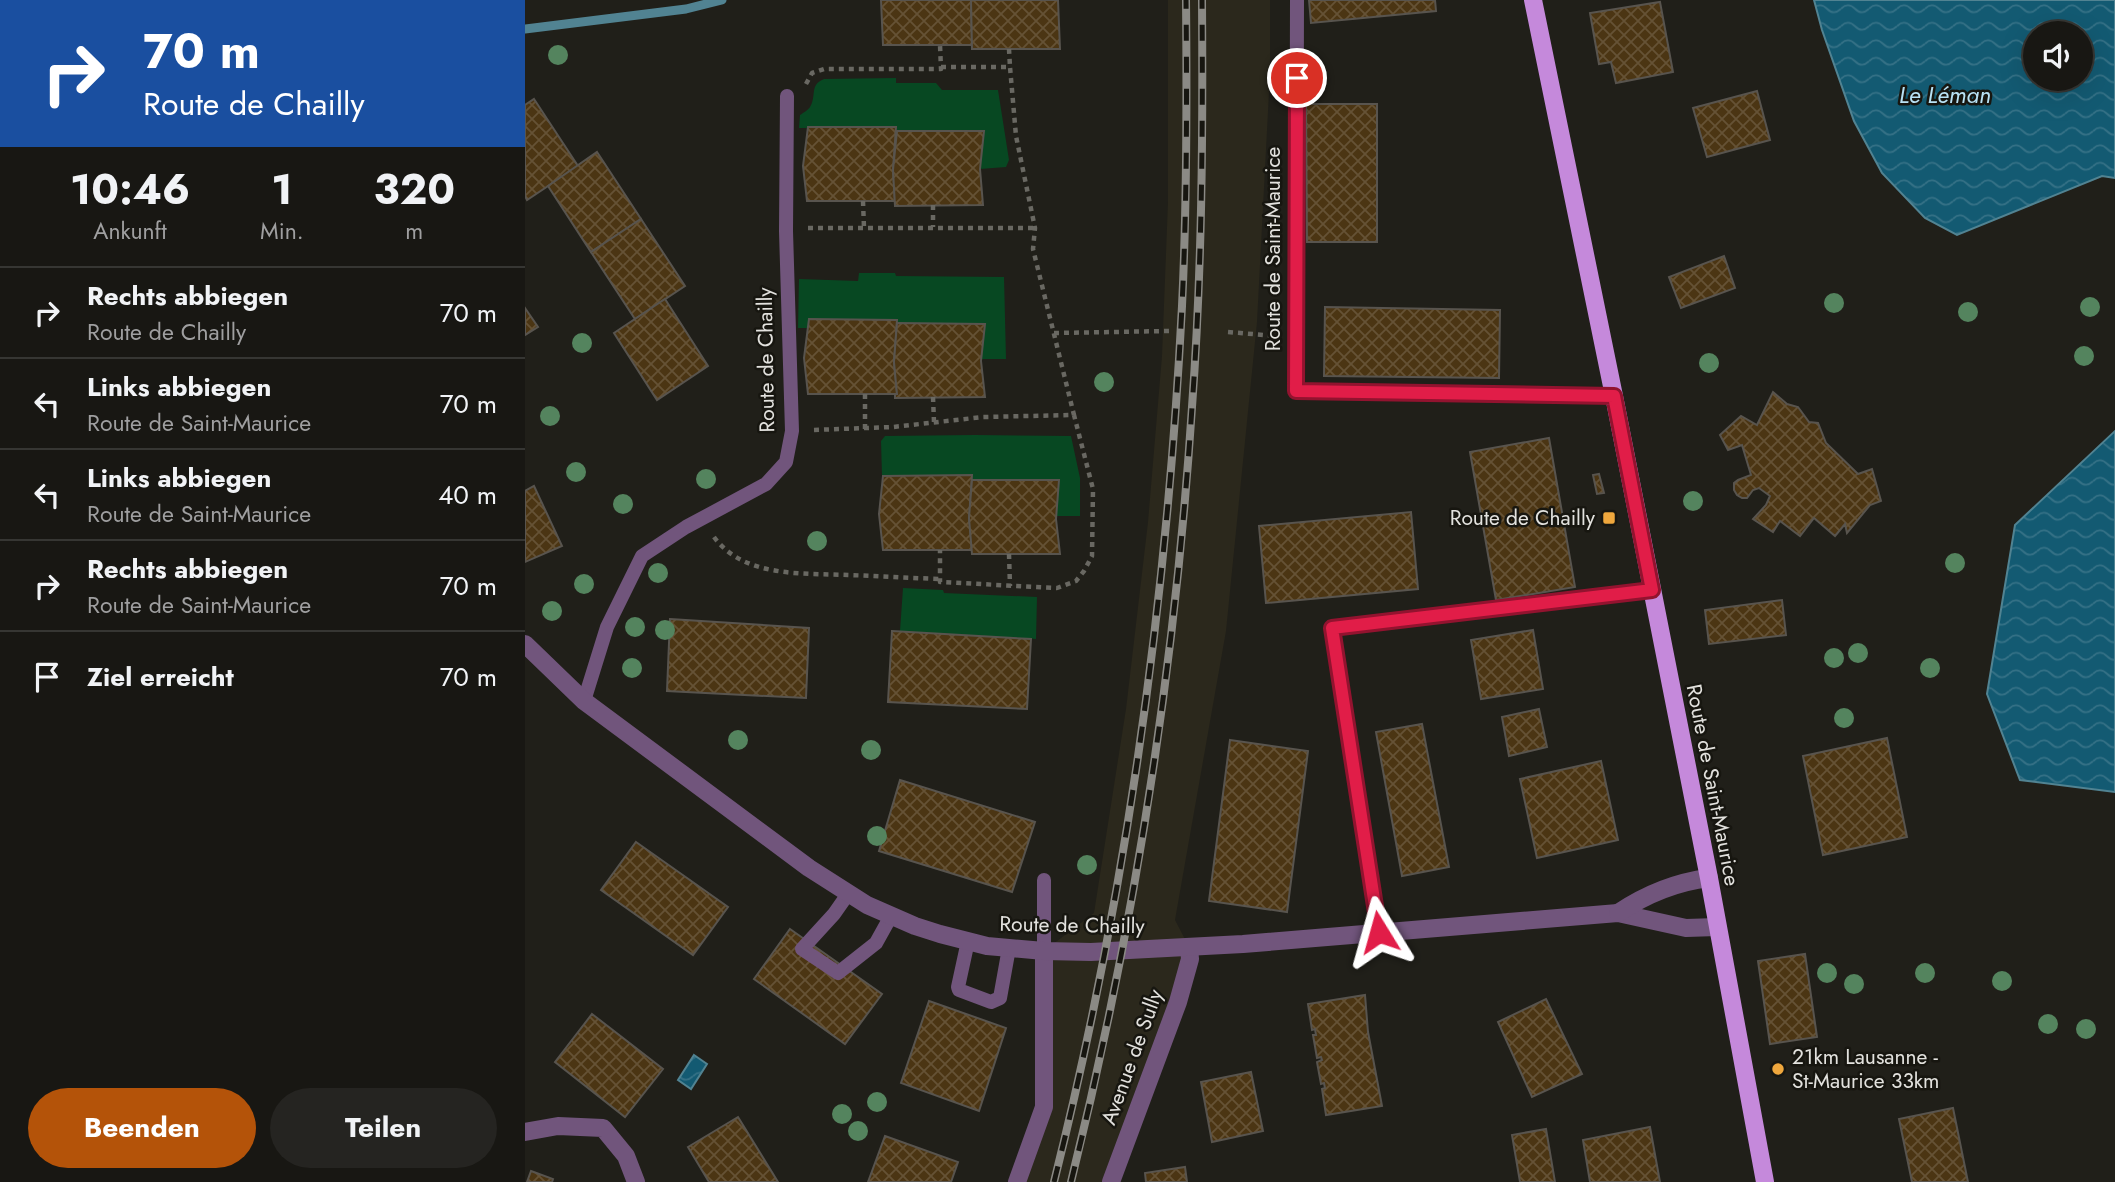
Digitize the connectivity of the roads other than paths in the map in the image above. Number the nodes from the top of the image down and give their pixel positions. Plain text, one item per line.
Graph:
1 (1297, 0) edge
2 (1533, 0) edge
3 (787, 102) road end
4 (1614, 396) junction
5 (1652, 590) junction
6 (525, 644) edge
7 (584, 701) junction
8 (1709, 878) junction
9 (1044, 880) dead end
10 (848, 894) junction
11 (1618, 913) junction
12 (891, 916) junction
13 (1717, 927) junction
14 (1379, 932) junction
15 (968, 941) junction
16 (1189, 947) junction
17 (1009, 948) junction
18 (1044, 951) junction
19 (525, 1132) edge
20 (636, 1182) edge
21 (1017, 1182) edge
22 (1111, 1182) edge
23 (1765, 1182) edge

1 - 4 lane, Route de Saint-Maurice
2 - 4 main road, Route de Saint-Maurice
3 - 7 lane, Route de Chailly
4 - 5 main road, Route de Saint-Maurice
5 - 8 main road, Route de Saint-Maurice
5 - 14 lane
6 - 7 street, Route de Chailly
7 - 10 street, Route de Chailly
8 - 11 street, Route de Chailly
8 - 13 main road, Route de Saint-Maurice
9 - 18 lane
10 - 12 street, Route de Chailly
10 - 12 lane
11 - 13 street, Route de Chailly
11 - 14 street, Route de Chailly
12 - 15 street, Route de Chailly
13 - 23 main road, Route de Saint-Maurice
14 - 16 street, Route de Chailly
15 - 17 street, Route de Chailly
15 - 17 lane
16 - 18 street, Route de Chailly
16 - 22 street, Avenue de Sully
17 - 18 street, Route de Chailly
18 - 21 street
19 - 20 street

